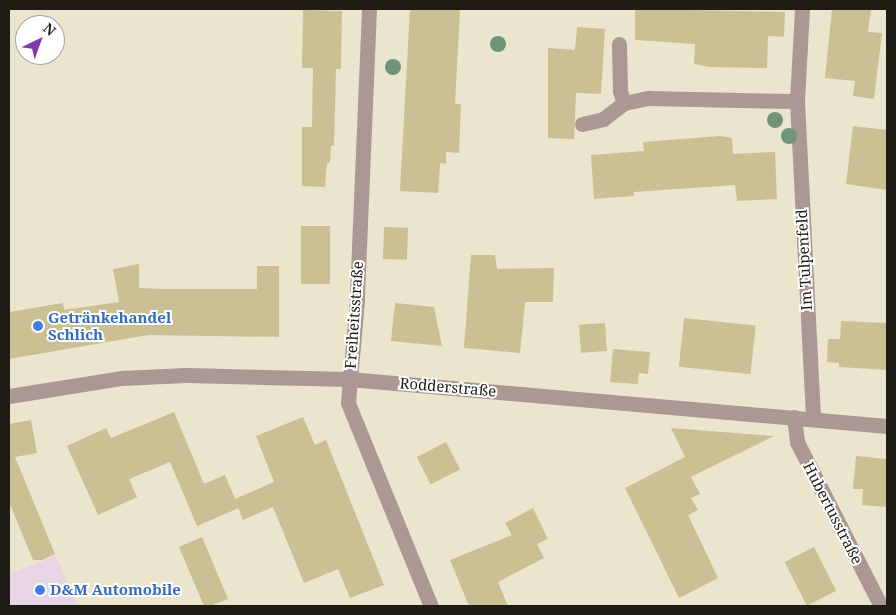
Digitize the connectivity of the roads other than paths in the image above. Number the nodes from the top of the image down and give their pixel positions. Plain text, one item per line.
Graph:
1 (369, 9) edge
2 (802, 9) edge
3 (619, 44) dead end
4 (797, 101) junction
5 (624, 103) junction
6 (582, 124) dead end
7 (350, 379) junction
8 (9, 396) edge
9 (794, 417) junction
10 (813, 419) junction
11 (887, 426) edge
12 (431, 606) edge
13 (881, 606) edge

1 - 7 street, Freiheitsstraße
2 - 4 street, Im Tulpenfeld
3 - 5 street
4 - 5 street
4 - 10 street, Im Tulpenfeld
5 - 6 street
7 - 8 street, Rodderstraße
7 - 9 street, Rodderstraße
7 - 12 street, Freiheitsstraße
9 - 10 street, Rodderstraße
9 - 13 street, Hubertusstraße
10 - 11 street, Rodderstraße

